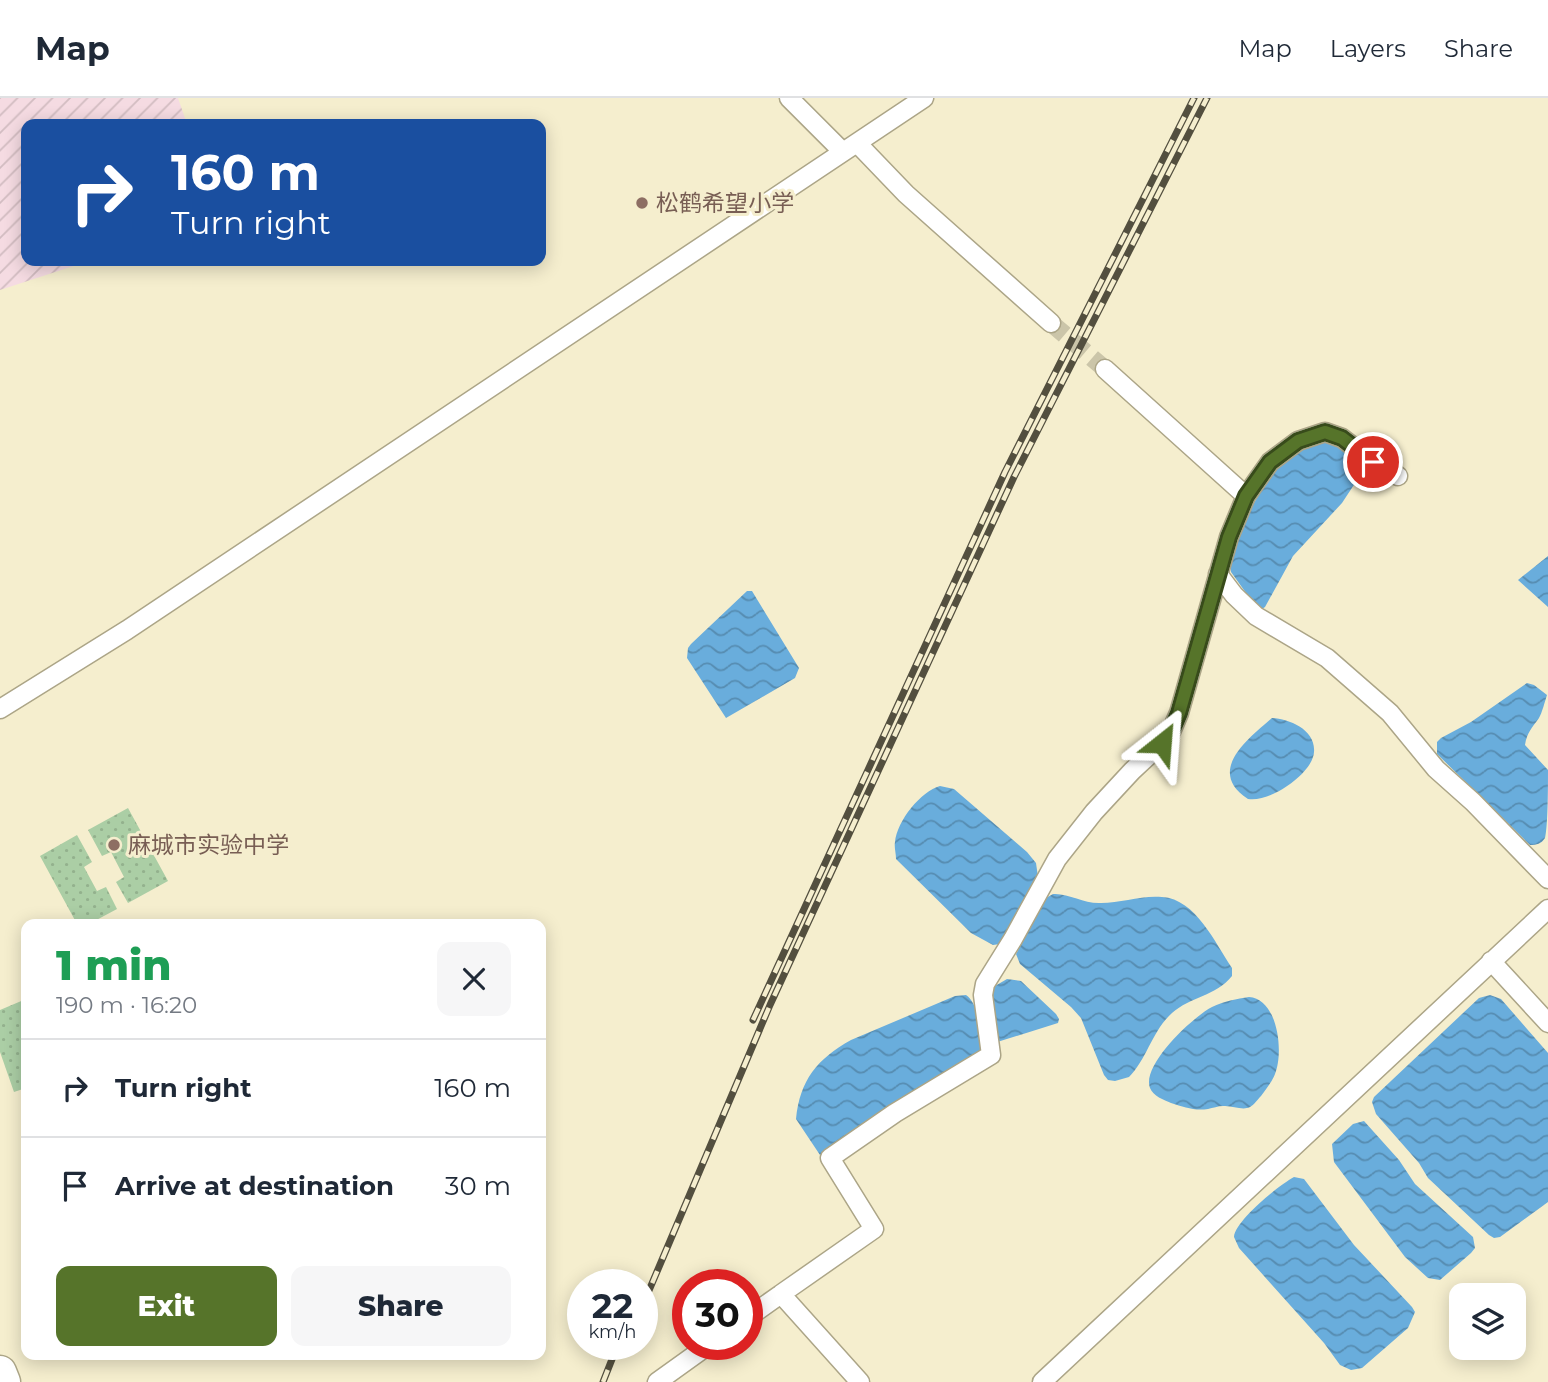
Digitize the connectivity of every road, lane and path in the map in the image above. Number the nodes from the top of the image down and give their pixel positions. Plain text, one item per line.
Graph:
1 (789, 98) edge
2 (924, 98) edge
3 (850, 148) junction
4 (1052, 323) tunnel mouth
5 (1105, 369) tunnel mouth
6 (1398, 476) dead end
7 (1246, 496) junction
8 (1219, 574) junction
9 (0, 709) edge
10 (1548, 879) edge
11 (1548, 909) edge
12 (1492, 961) junction
13 (1548, 1023) edge
14 (781, 1294) junction
15 (763, 1307) edge
16 (688, 1360) edge
17 (0, 1372) edge
18 (4, 1382) edge
19 (657, 1382) edge
20 (860, 1382) edge
21 (1042, 1382) edge

1 - 3 street
2 - 3 street
3 - 4 street
3 - 9 street
5 - 7 street
6 - 7 street
7 - 8 street
8 - 10 street
8 - 14 street
11 - 12 street
12 - 13 street
12 - 21 street
14 - 15 street
14 - 20 street
16 - 19 street
17 - 18 highway

